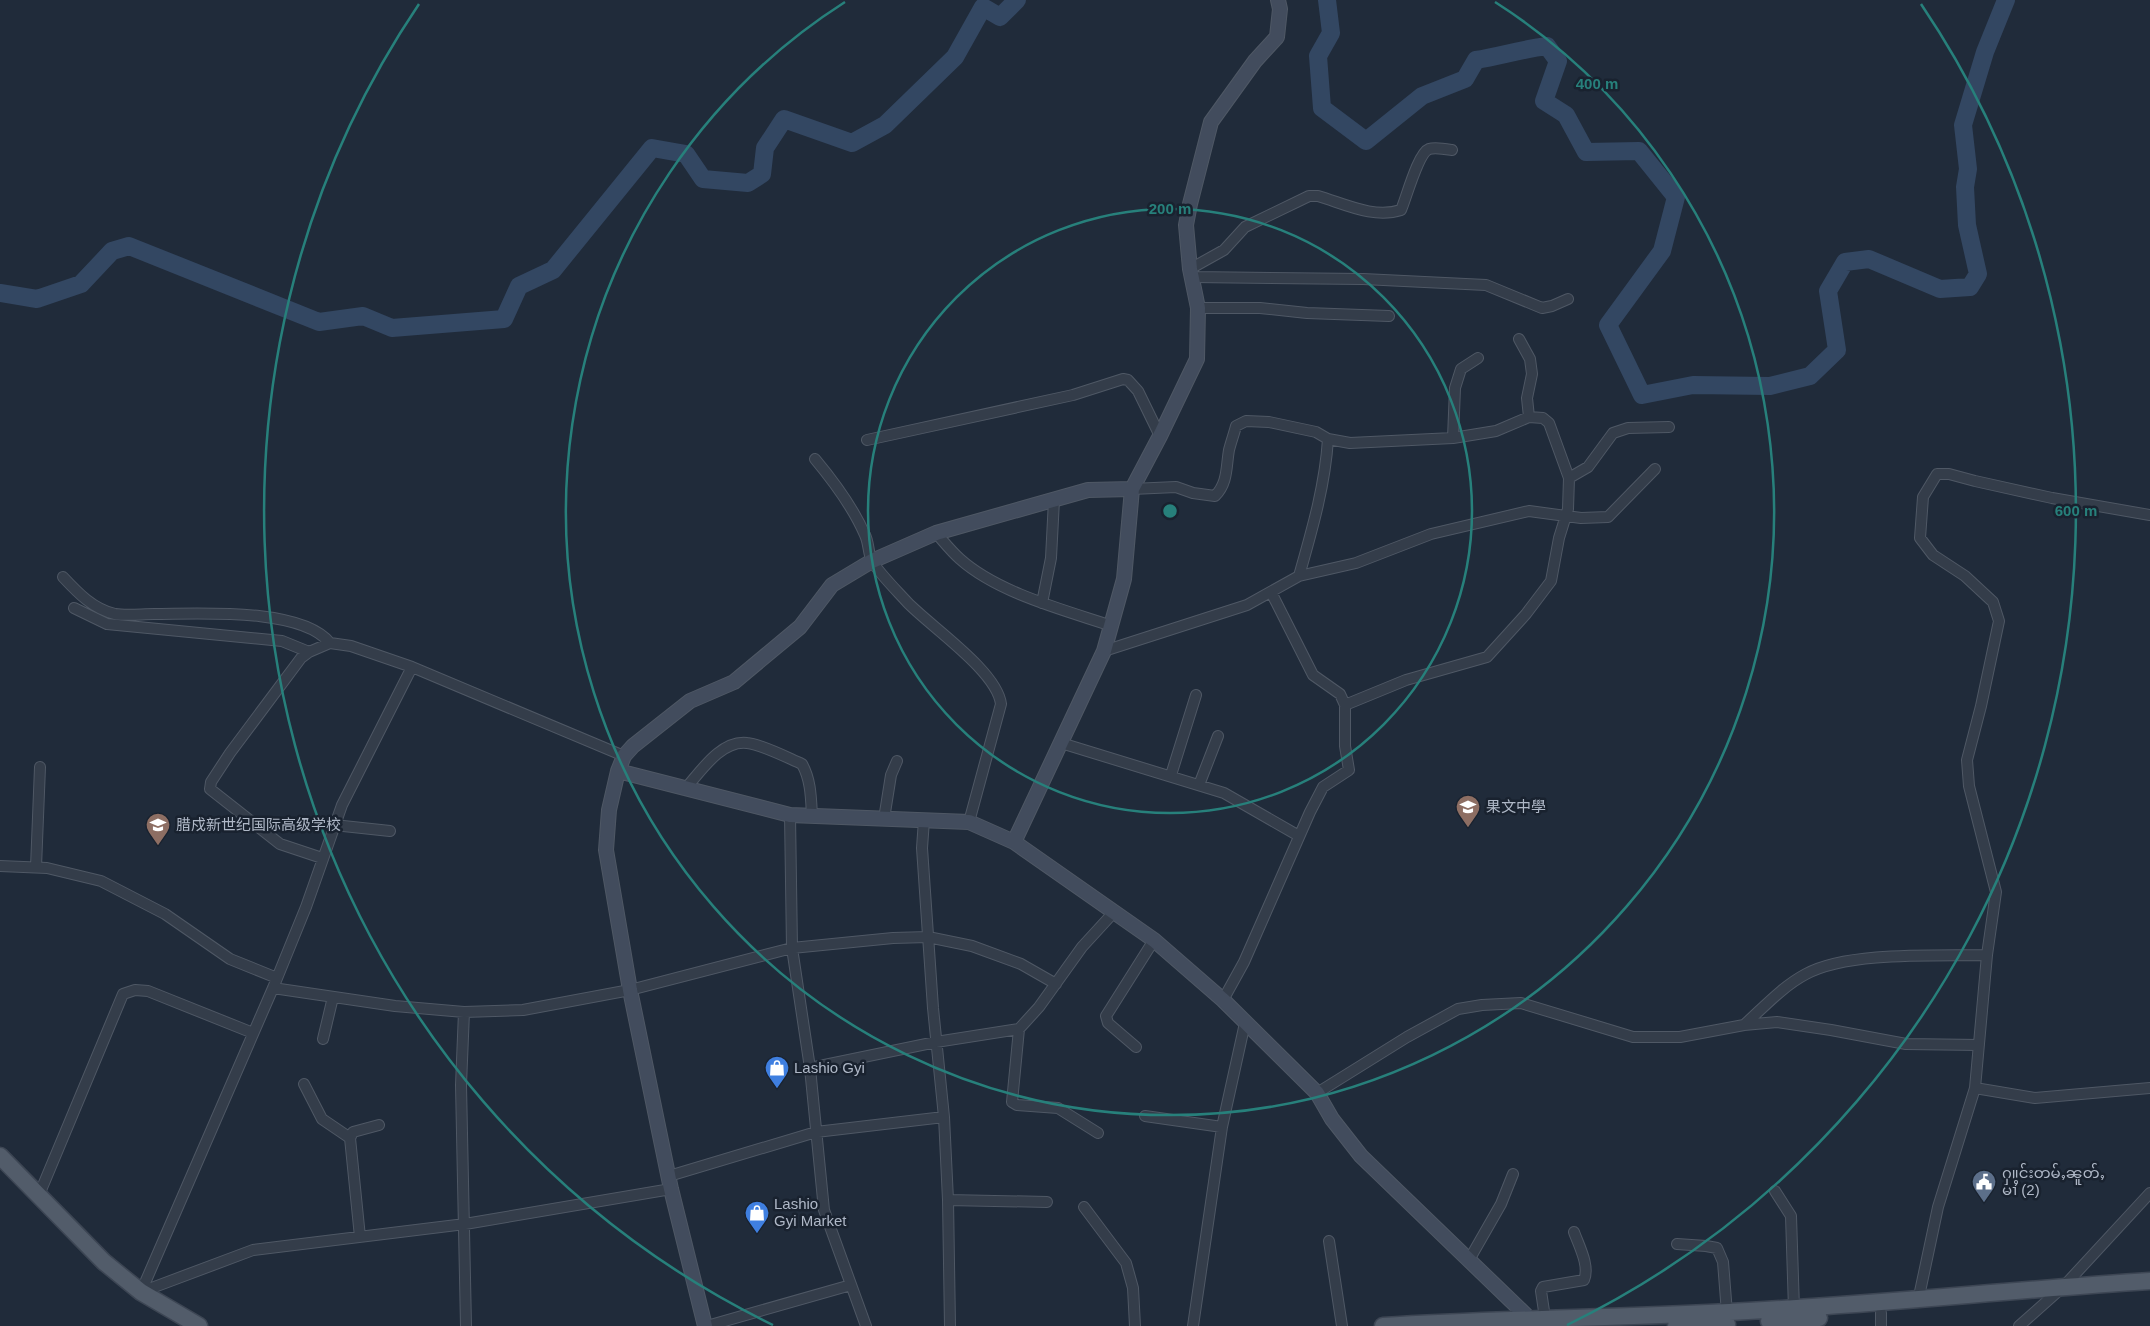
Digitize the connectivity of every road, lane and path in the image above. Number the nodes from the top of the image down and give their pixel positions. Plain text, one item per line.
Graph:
1 (1278, 0) edge
2 (1452, 150) dead end
3 (1192, 273) junction
4 (1568, 299) dead end
5 (1198, 308) junction
6 (1389, 316) dead end
7 (1518, 339) dead end
8 (1478, 358) dead end
9 (1528, 417) junction
10 (1669, 427) dead end
11 (1160, 436) junction
12 (1453, 438) junction
13 (1328, 439) junction
14 (867, 440) dead end
15 (816, 459) dead end
16 (1655, 469) dead end
17 (1569, 478) junction
18 (1132, 489) junction
19 (1054, 500) junction
20 (1566, 515) junction
21 (2150, 515) edge
22 (936, 533) junction
23 (872, 561) junction
24 (1298, 576) junction
25 (64, 577) dead end
26 (1270, 592) junction
27 (1042, 603) junction
28 (74, 608) dead end
29 (1112, 626) junction
30 (330, 643) junction
31 (1104, 650) junction
32 (309, 652) junction
33 (412, 667) junction
34 (1196, 695) dead end
35 (1345, 705) junction
36 (1218, 736) dead end
37 (1061, 743) junction
38 (624, 756) junction
39 (897, 761) dead end
40 (40, 767) dead end
41 (618, 772) junction
42 (1171, 775) junction
43 (1199, 785) junction
44 (686, 788) junction
45 (790, 815) junction
46 (812, 816) junction
47 (884, 819) junction
48 (924, 820) junction
49 (969, 822) junction
50 (334, 825) junction
51 (390, 831) dead end
52 (1299, 836) junction
53 (1014, 842) junction
54 (322, 858) junction
55 (0, 866) edge
56 (36, 867) junction
57 (1115, 911) junction
58 (928, 937) junction
59 (1154, 940) junction
60 (792, 948) junction
61 (1987, 955) junction
62 (277, 978) junction
63 (1056, 984) junction
64 (272, 988) junction
65 (630, 990) junction
66 (333, 997) junction
67 (1223, 1000) junction
68 (464, 1012) junction
69 (1245, 1023) junction
70 (1744, 1025) junction
71 (1020, 1029) junction
72 (253, 1033) junction
73 (323, 1039) dead end
74 (936, 1042) junction
75 (1979, 1046) junction
76 (1136, 1047) dead end
77 (810, 1068) junction
78 (304, 1084) dead end
79 (1975, 1088) junction
80 (2150, 1088) edge
81 (1317, 1093) junction
82 (1145, 1116) dead end
83 (944, 1117) junction
84 (379, 1125) dead end
85 (1222, 1127) junction
86 (816, 1132) junction
87 (1098, 1133) dead end
88 (350, 1138) junction
89 (0, 1156) edge
90 (1513, 1174) dead end
91 (670, 1182) junction
92 (1775, 1191) dead end
93 (2150, 1193) edge
94 (39, 1195) junction
95 (948, 1200) junction
96 (1047, 1202) dead end
97 (1084, 1207) dead end
98 (465, 1224) junction
99 (1574, 1232) dead end
100 (360, 1237) junction
101 (1329, 1241) dead end
102 (1678, 1244) dead end
103 (1469, 1260) junction
104 (2150, 1281) edge
105 (851, 1285) junction
106 (2064, 1286) junction
107 (2150, 1291) edge
108 (141, 1292) junction
109 (2049, 1298) junction
110 (1918, 1301) junction
111 (1794, 1309) junction
112 (1728, 1312) junction
113 (1537, 1318) junction
114 (1881, 1320) edge
115 (199, 1326) edge
116 (466, 1326) edge
117 (706, 1326) edge
118 (866, 1326) edge
119 (950, 1326) edge
120 (1135, 1326) edge
121 (1194, 1326) edge
122 (1342, 1326) edge
123 (1382, 1326) edge
124 (1676, 1326) edge
125 (2019, 1326) edge

1 - 3 street
2 - 3 street
3 - 4 street
3 - 5 street
5 - 6 street
5 - 11 street
7 - 9 street
8 - 12 street
9 - 12 street
9 - 17 street
10 - 17 street
11 - 14 street
11 - 18 street
12 - 13 street
13 - 18 street
13 - 24 street
15 - 23 street
16 - 20 street
17 - 20 street
18 - 19 street
18 - 29 street
19 - 22 street
19 - 27 street
20 - 24 street
20 - 35 street
21 - 61 street
22 - 23 street
22 - 27 street
23 - 38 street
23 - 49 street
24 - 26 street
25 - 30 street
26 - 31 street
26 - 35 street
27 - 29 street
28 - 32 street
29 - 31 street
30 - 32 street
30 - 33 street
31 - 37 street
32 - 54 street
33 - 38 street
33 - 50 street
34 - 42 street
35 - 52 street
36 - 43 street
37 - 42 street
37 - 53 street
38 - 41 street
39 - 47 street
40 - 56 street
41 - 44 street
41 - 65 street
42 - 43 street
43 - 52 street
44 - 45 street
44 - 46 street
45 - 46 street
45 - 60 street
46 - 47 street
47 - 48 street
48 - 49 street
48 - 58 street
49 - 53 street
50 - 51 street
50 - 54 street
52 - 67 street
53 - 57 street
54 - 62 street
55 - 56 street
56 - 62 street
57 - 59 street
57 - 63 street
58 - 60 street
58 - 63 street
58 - 74 street
59 - 67 street
59 - 76 street
60 - 65 street
60 - 77 street
61 - 70 street
61 - 75 street
62 - 64 street
63 - 71 street
64 - 66 street
64 - 72 street
65 - 68 street
65 - 91 street
66 - 68 street
66 - 73 street
67 - 69 street
68 - 98 street
69 - 81 street
69 - 85 street
70 - 75 street
70 - 81 street
71 - 74 street
71 - 87 street
72 - 94 street
72 - 108 street
74 - 77 street
74 - 83 street
75 - 79 street
77 - 86 street
78 - 88 street
79 - 80 street
79 - 110 street
81 - 103 street
82 - 85 street
83 - 86 street
83 - 95 street
84 - 88 street
85 - 121 street
86 - 91 street
86 - 105 street
88 - 100 street
89 - 94 main road
90 - 103 street
91 - 98 street
91 - 117 street
92 - 111 street
93 - 106 street
94 - 108 main road
95 - 96 street
95 - 119 street
97 - 120 street
98 - 100 street
98 - 116 street
99 - 113 street
100 - 108 street
101 - 122 street
102 - 112 street
103 - 113 street
104 - 106 main road
105 - 117 street
105 - 118 street
106 - 109 street
106 - 110 main road
107 - 109 main road
108 - 115 main road
109 - 114 main road
109 - 125 street
110 - 111 main road
111 - 112 main road
112 - 113 main road
113 - 123 main road
114 - 124 main road

